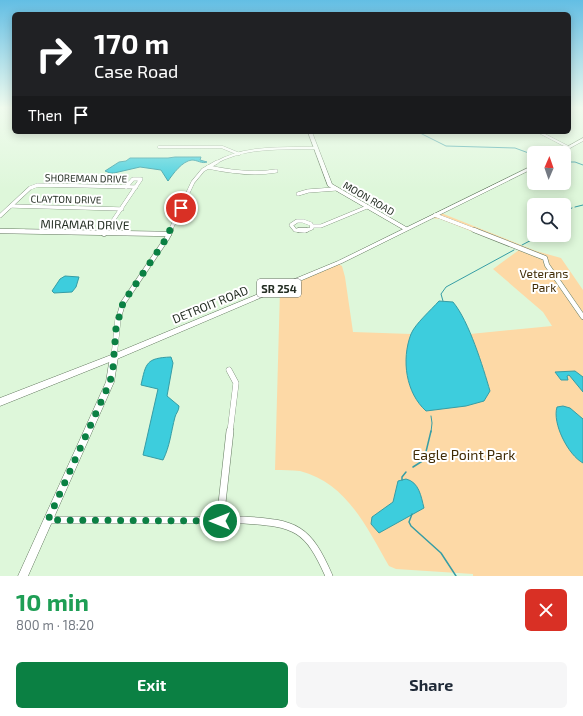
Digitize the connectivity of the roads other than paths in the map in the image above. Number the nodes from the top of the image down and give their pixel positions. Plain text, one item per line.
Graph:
1 (311, 135) edge
2 (545, 135) edge
3 (583, 139) edge
4 (566, 146) edge
5 (570, 146) edge
6 (159, 147) dead end
7 (316, 148) junction
8 (239, 154) junction
9 (208, 167) junction
10 (527, 169) edge
11 (276, 171) dead end
12 (126, 187) junction
13 (136, 187) junction
14 (335, 189) junction
15 (298, 194) dead end
16 (11, 206) junction
17 (367, 207) junction
18 (122, 208) junction
19 (435, 215) junction
20 (0, 216) edge
21 (312, 226) junction
22 (406, 229) junction
23 (0, 231) edge
24 (104, 234) junction
25 (169, 234) junction
26 (583, 317) edge
27 (114, 357) junction
28 (229, 370) dead end
29 (0, 402) edge
30 (48, 520) junction
31 (220, 521) junction
32 (23, 576) edge
33 (329, 576) edge

1 - 7 street, MOON ROAD
2 - 4 street
3 - 5 main road
6 - 8 street
7 - 8 street
7 - 14 street, MOON ROAD
8 - 9 street
9 - 11 street
9 - 25 street
10 - 19 main road, DETROIT ROAD / SR 254
12 - 13 street, SHOREMAN DRIVE
12 - 13 street
12 - 16 street, SHOREMAN DRIVE
13 - 18 street
14 - 15 street
14 - 17 street, MOON ROAD
16 - 18 street, CLAYTON DRIVE
16 - 20 street
17 - 21 street
17 - 22 street, MOON ROAD
18 - 24 street
19 - 22 main road, DETROIT ROAD / SR 254
19 - 26 street
21 - 21 street
22 - 27 main road, DETROIT ROAD / SR 254
23 - 24 street, MIRAMAR DRIVE
24 - 25 street, MIRAMAR DRIVE
25 - 27 street
27 - 29 main road, DETROIT ROAD / SR 254
27 - 30 street
28 - 31 street
30 - 31 street
30 - 32 street
31 - 33 street

